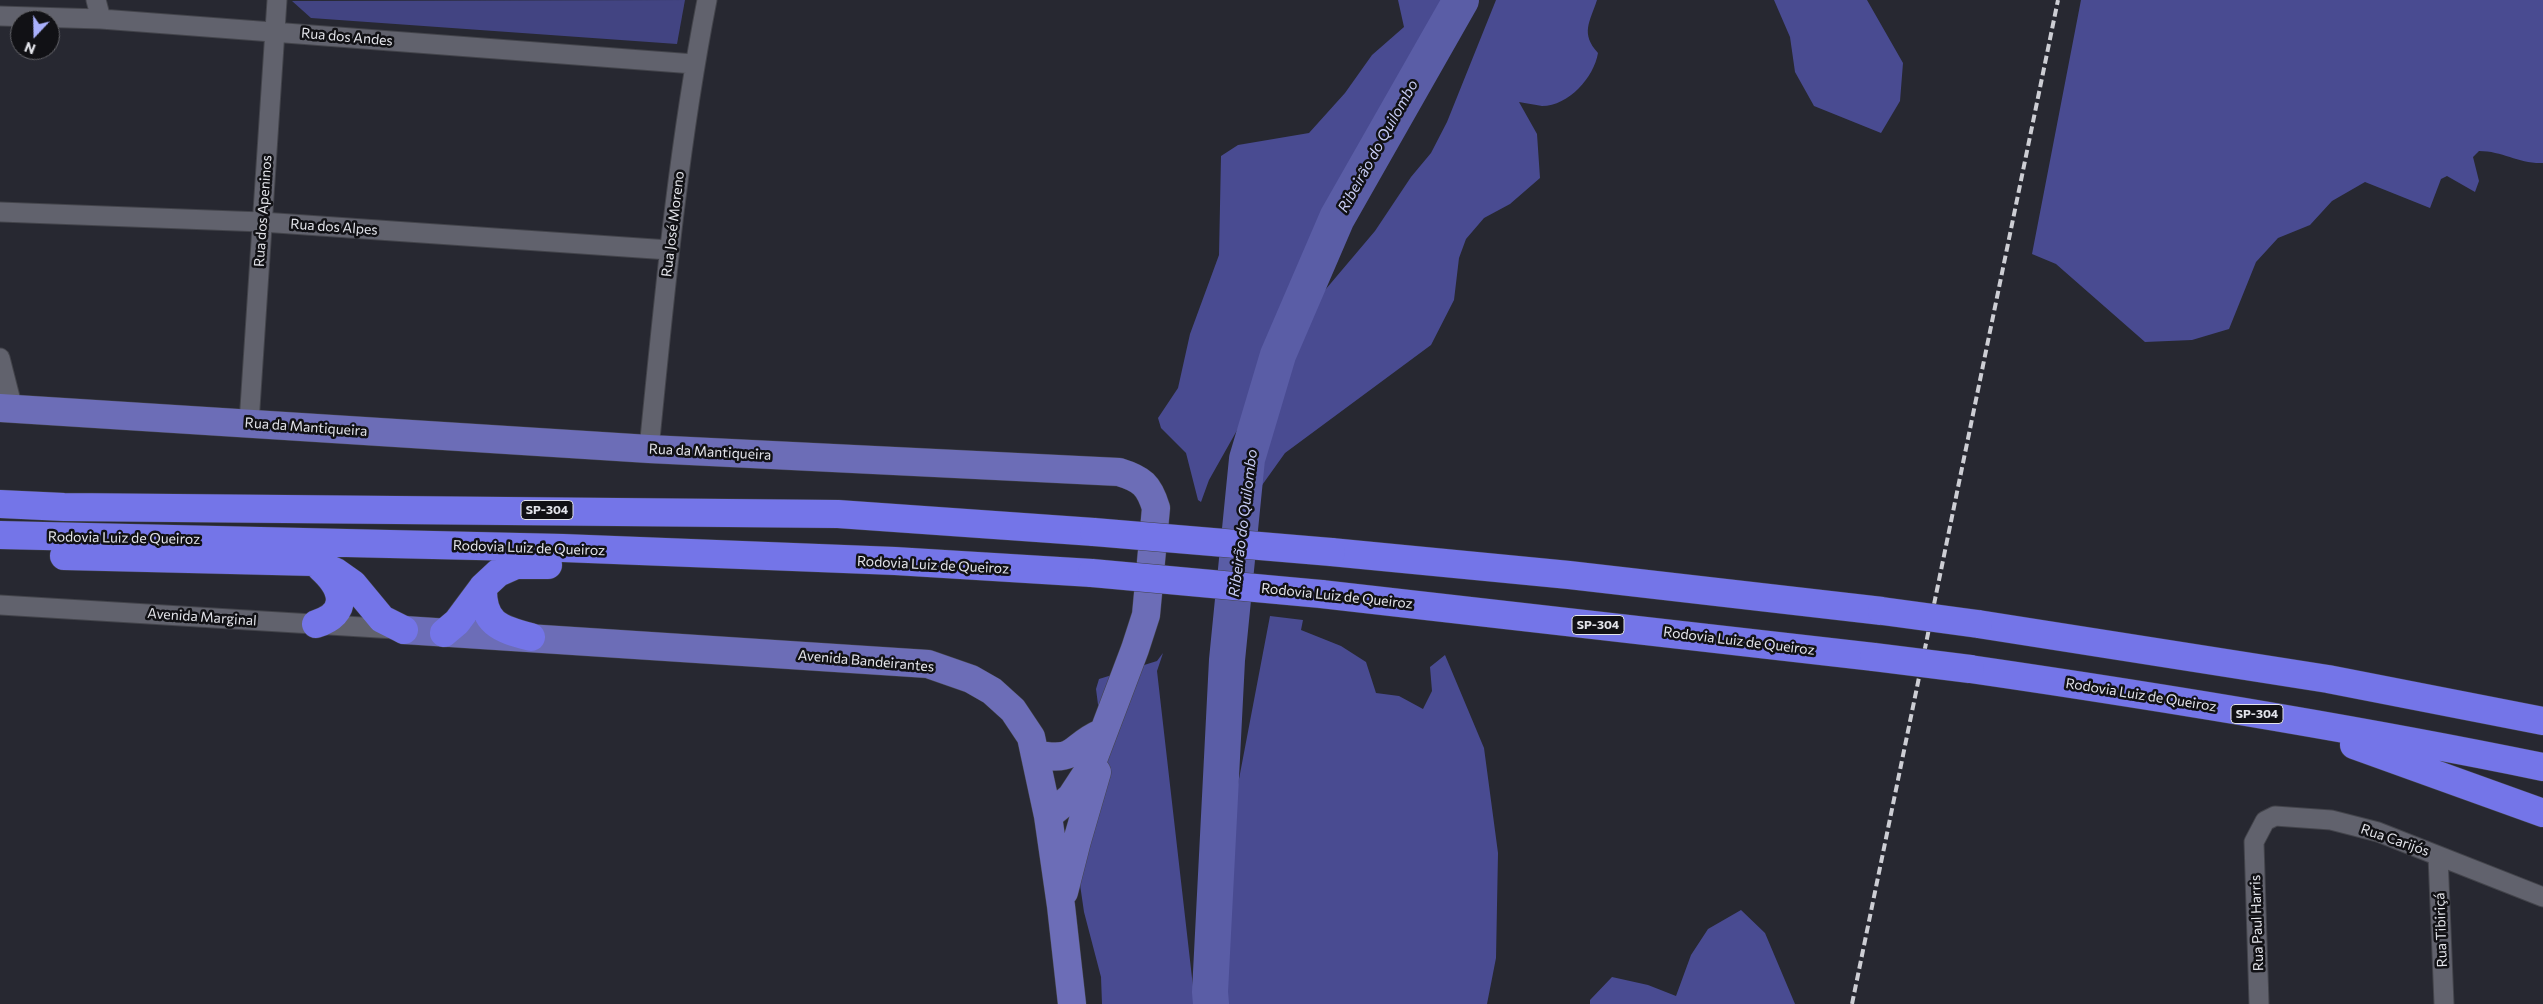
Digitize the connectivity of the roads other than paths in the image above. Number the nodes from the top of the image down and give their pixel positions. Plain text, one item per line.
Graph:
1 (96, 0) edge
2 (277, 0) edge
3 (707, 0) edge
4 (0, 16) edge
5 (101, 18) junction
6 (275, 31) junction
7 (694, 64) junction
8 (0, 212) edge
9 (262, 222) junction
10 (668, 250) junction
11 (0, 358) edge
12 (6, 408) edge
13 (249, 423) junction
14 (649, 450) junction
15 (0, 504) edge
16 (0, 535) edge
17 (0, 553) edge
18 (865, 561) junction
19 (314, 562) junction
20 (483, 587) junction
21 (0, 605) edge
22 (316, 624) junction
23 (404, 630) junction
24 (444, 633) junction
25 (531, 638) junction
26 (2328, 679) junction
27 (2543, 701) edge
28 (2262, 715) junction
29 (2543, 721) edge
30 (1101, 734) junction
31 (1035, 754) junction
32 (2543, 767) edge
33 (1046, 807) junction
34 (2543, 813) edge
35 (2254, 842) joint
36 (2438, 856) junction
37 (2543, 897) edge
38 (1061, 906) junction
39 (1072, 1004) edge
40 (2259, 1004) edge
41 (2444, 1004) edge

1 - 5 street
2 - 6 street, Rua dos Apeninos
3 - 7 street, Rua José Moreno
4 - 5 street, Rua dos Andes
5 - 6 street, Rua dos Andes
6 - 7 street, Rua dos Andes
6 - 9 street, Rua dos Apeninos
7 - 10 street, Rua José Moreno
8 - 9 street, Rua dos Alpes
9 - 10 street, Rua dos Alpes
9 - 13 street, Rua dos Apeninos
10 - 14 street, Rua José Moreno
11 - 12 street
12 - 13 main road, Rua da Mantiqueira
13 - 14 main road, Rua da Mantiqueira
14 - 30 main road, Rua da Mantiqueira
15 - 26 highway, SP-304, bridge
16 - 18 highway, Rodovia Luiz de Queiroz / SP-304
17 - 19 highway
18 - 20 highway
18 - 28 highway, Rodovia Luiz de Queiroz / SP-304, bridge
19 - 22 highway
19 - 23 highway
20 - 24 highway
20 - 25 highway
21 - 22 street, Avenida Marginal
22 - 23 street, Avenida Marginal
23 - 24 main road, Avenida Bandeirantes
24 - 25 main road, Avenida Bandeirantes
25 - 31 main road, Avenida Bandeirantes
26 - 27 highway
26 - 29 highway, SP-304
28 - 32 highway, Rodovia Luiz de Queiroz / SP-304
28 - 34 highway
30 - 31 main road
30 - 33 main road, Rua da Mantiqueira
30 - 38 main road
31 - 33 main road, Avenida Bandeirantes
33 - 38 main road, Avenida Bandeirantes
35 - 36 street, Rua Carijós
35 - 40 street, Rua Paul Harris
36 - 37 street, Rua Carijós
36 - 41 street, Rua Tibiriçá
38 - 39 main road, Avenida Bandeirantes

